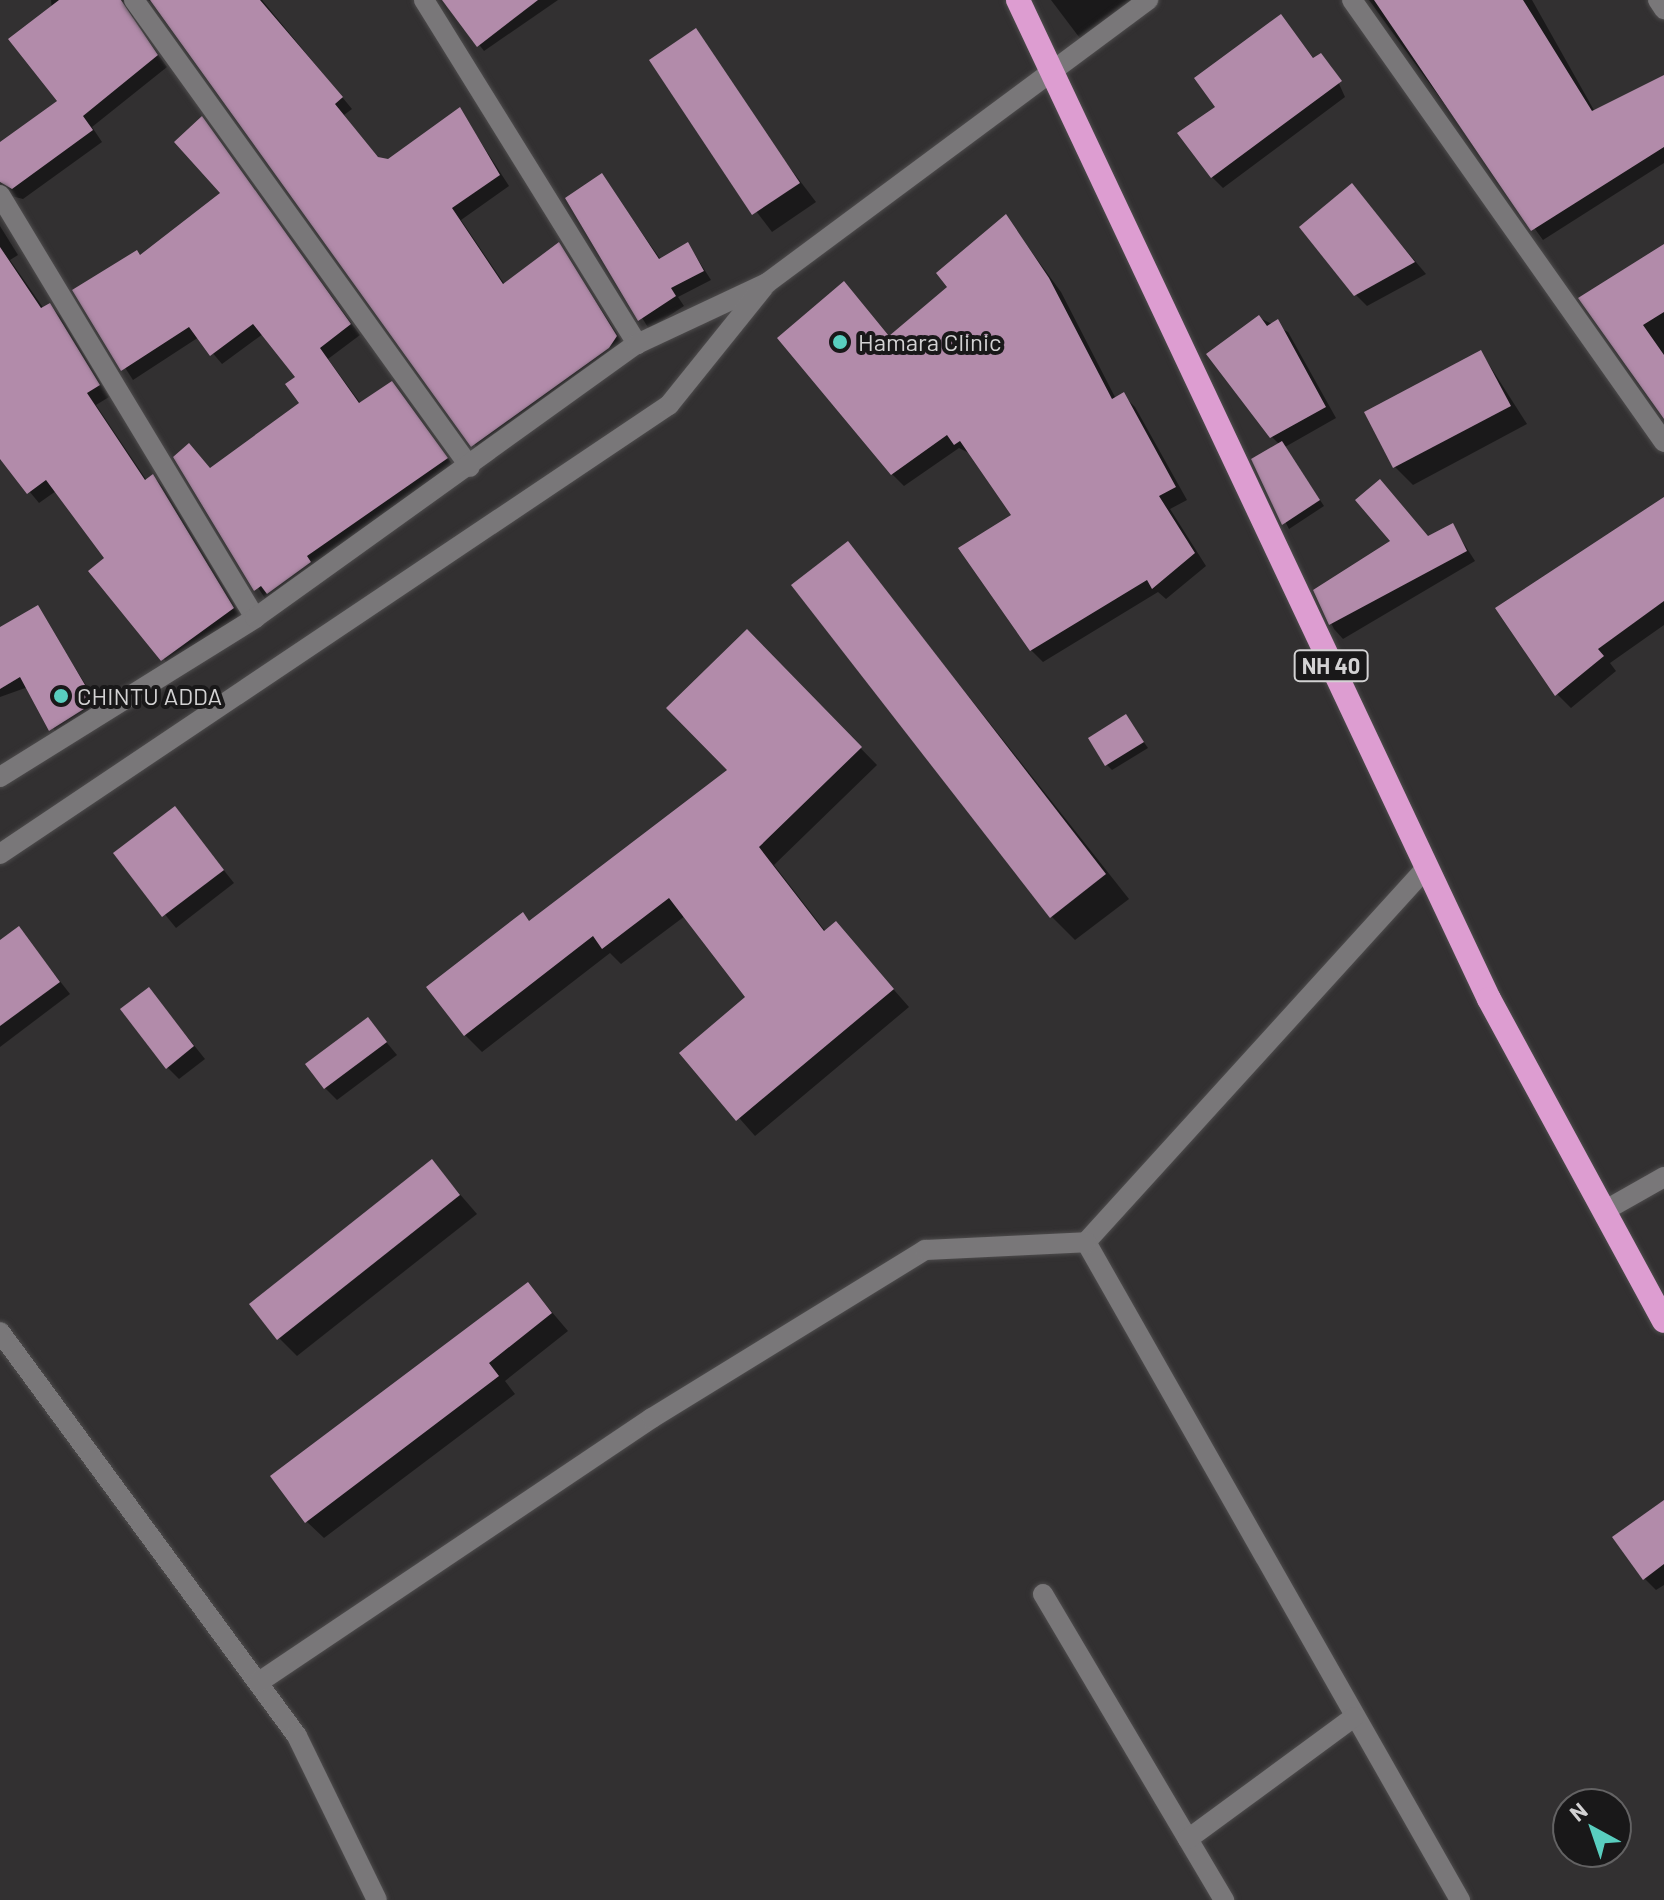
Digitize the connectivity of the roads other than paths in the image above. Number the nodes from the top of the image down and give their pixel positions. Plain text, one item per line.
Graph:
1 (134, 0) edge
2 (424, 0) edge
3 (1018, 0) edge
4 (1148, 0) edge
5 (1352, 0) edge
6 (1658, 0) edge
7 (1664, 9) edge
8 (1047, 68) junction
9 (0, 195) edge
10 (767, 283) junction
11 (637, 344) junction
12 (1664, 442) edge
13 (470, 467) junction
14 (255, 618) junction
15 (0, 777) edge
16 (0, 854) edge
17 (1427, 867) junction
18 (1664, 1177) edge
19 (1604, 1211) junction
20 (1086, 1242) junction
21 (1664, 1321) edge
22 (0, 1332) edge
23 (1043, 1594) dead end
24 (259, 1682) junction
25 (1354, 1717) junction
26 (1188, 1839) junction
27 (377, 1900) edge
28 (1224, 1900) edge
29 (1460, 1900) edge

1 - 13 street
2 - 11 street
3 - 8 highway, NH 40
4 - 8 street
5 - 12 street
6 - 7 street
8 - 10 street
8 - 17 highway, NH 40
9 - 14 street
10 - 11 street
10 - 16 street
11 - 13 street
13 - 14 street
14 - 15 street
17 - 19 highway, NH 40
17 - 20 street
18 - 19 street
19 - 21 highway, NH 40
20 - 24 street
20 - 25 street
22 - 24 street
23 - 26 street
24 - 27 street
25 - 26 street
25 - 29 street
26 - 28 street

